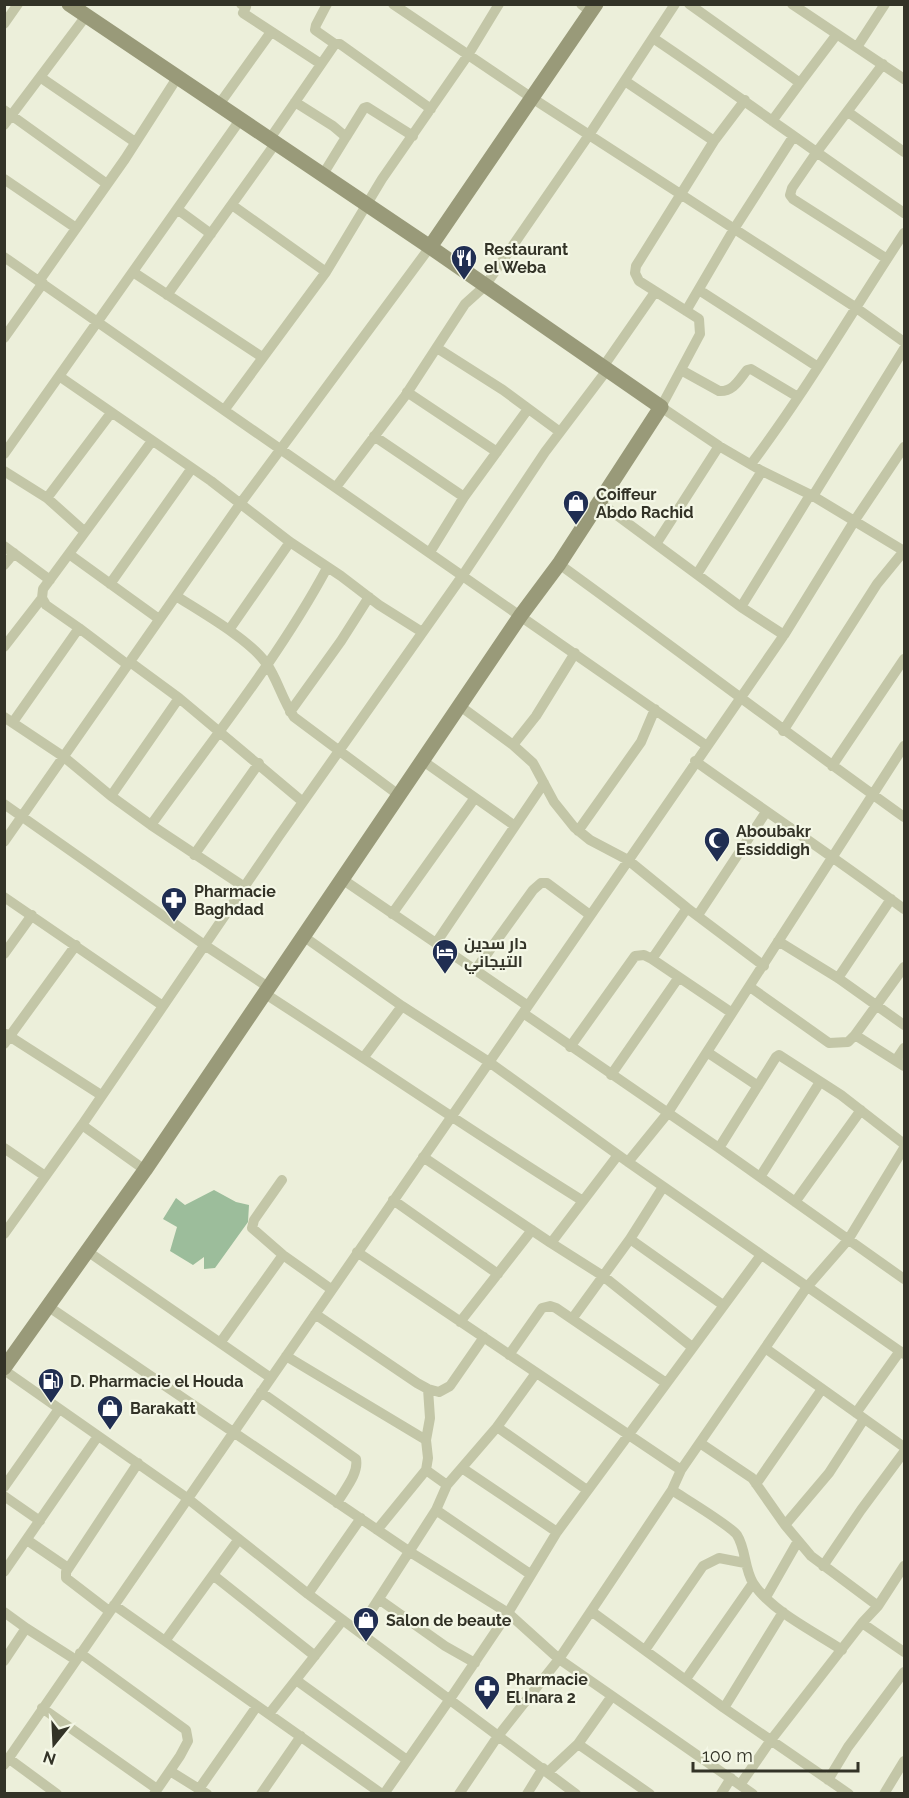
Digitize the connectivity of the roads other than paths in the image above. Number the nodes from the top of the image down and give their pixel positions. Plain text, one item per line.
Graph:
1 (18, 4) edge
2 (69, 4) edge
3 (327, 4) edge
4 (393, 4) edge
5 (499, 4) edge
6 (675, 4) edge
7 (689, 4) edge
8 (792, 4) edge
9 (885, 4) edge
10 (245, 5) edge
11 (589, 7) edge
12 (809, 9) edge
13 (86, 16) junction
14 (4, 24) edge
15 (271, 32) junction
16 (837, 34) junction
17 (653, 38) junction
18 (335, 44) junction
19 (857, 47) junction
20 (468, 55) junction
21 (321, 64) junction
22 (883, 64) junction
23 (40, 77) junction
24 (177, 78) junction
25 (904, 78) edge
26 (625, 81) junction
27 (800, 83) junction
28 (532, 98) junction
29 (745, 100) junction
30 (295, 102) junction
31 (218, 106) junction
32 (431, 109) junction
33 (8, 112) edge
34 (848, 112) junction
35 (240, 120) junction
36 (772, 120) junction
37 (4, 125) edge
38 (413, 135) junction
39 (589, 135) junction
40 (346, 137) junction
41 (793, 137) junction
42 (714, 141) junction
43 (135, 142) junction
44 (272, 142) junction
45 (904, 152) edge
46 (816, 153) junction
47 (322, 176) junction
48 (4, 179) edge
49 (107, 184) junction
50 (681, 195) junction
51 (232, 205) junction
52 (367, 206) junction
53 (177, 209) junction
54 (904, 213) edge
55 (76, 228) junction
56 (734, 229) junction
57 (904, 233) edge
58 (211, 234) junction
59 (430, 247) junction
60 (4, 257) edge
61 (887, 259) junction
62 (133, 272) junction
63 (326, 272) junction
64 (41, 282) junction
65 (484, 286) junction
66 (699, 290) junction
67 (655, 292) junction
68 (167, 295) junction
69 (855, 307) junction
70 (686, 311) junction
71 (98, 321) junction
72 (6, 334) edge
73 (904, 342) edge
74 (437, 348) junction
75 (904, 349) edge
76 (262, 357) junction
77 (818, 367) junction
78 (605, 368) junction
79 (681, 370) junction
80 (59, 376) junction
81 (407, 392) junction
82 (798, 398) junction
83 (661, 407) junction
84 (225, 409) junction
85 (528, 409) junction
86 (111, 413) junction
87 (560, 432) junction
88 (374, 436) junction
89 (152, 441) junction
90 (719, 446) junction
91 (904, 447) edge
92 (281, 448) junction
93 (497, 452) junction
94 (4, 454) edge
95 (752, 464) junction
96 (192, 468) junction
97 (4, 471) edge
98 (762, 471) junction
99 (336, 487) junction
100 (812, 495) junction
101 (464, 497) junction
102 (47, 498) junction
103 (599, 502) junction
104 (240, 504) junction
105 (855, 520) junction
106 (85, 532) junction
107 (290, 542) junction
108 (656, 544) junction
109 (4, 546) edge
110 (904, 551) edge
111 (430, 552) junction
112 (14, 553) junction
113 (69, 554) junction
114 (559, 564) junction
115 (4, 565) edge
116 (327, 568) junction
117 (697, 574) junction
118 (463, 575) junction
119 (50, 580) junction
120 (110, 584) junction
121 (176, 596) junction
122 (369, 597) junction
123 (42, 598) junction
124 (741, 606) junction
125 (521, 615) junction
126 (159, 620) junction
127 (79, 628) junction
128 (229, 630) junction
129 (422, 632) junction
130 (784, 635) junction
131 (4, 647) edge
132 (575, 653) junction
133 (904, 659) edge
134 (129, 664) junction
135 (267, 664) junction
136 (179, 698) junction
137 (740, 699) junction
138 (460, 706) junction
139 (654, 709) junction
140 (290, 712) junction
141 (9, 720) edge
142 (219, 731) junction
143 (783, 731) junction
144 (513, 746) junction
145 (707, 746) junction
146 (904, 746) edge
147 (339, 750) junction
148 (64, 757) junction
149 (423, 761) junction
150 (695, 761) junction
151 (259, 763) junction
152 (832, 766) junction
153 (544, 783) junction
154 (874, 795) junction
155 (111, 796) junction
156 (400, 796) junction
157 (474, 799) junction
158 (303, 802) junction
159 (4, 804) edge
160 (766, 812) junction
161 (21, 816) junction
162 (904, 817) edge
163 (150, 825) junction
164 (515, 826) junction
165 (578, 831) junction
166 (4, 842) edge
167 (194, 855) junction
168 (834, 856) junction
169 (628, 860) junction
170 (342, 879) junction
171 (246, 888) junction
172 (4, 897) edge
173 (891, 898) junction
174 (687, 908) junction
175 (904, 909) edge
176 (392, 914) junction
177 (32, 915) junction
178 (590, 915) junction
179 (698, 915) junction
180 (303, 936) junction
181 (778, 941) junction
182 (436, 943) junction
183 (76, 945) junction
184 (206, 946) junction
185 (4, 954) edge
186 (652, 959) junction
187 (764, 966) junction
188 (904, 967) edge
189 (476, 969) junction
190 (679, 977) junction
191 (838, 978) junction
192 (750, 987) junction
193 (266, 990) junction
194 (876, 1005) junction
195 (163, 1006) junction
196 (402, 1006) junction
197 (525, 1010) junction
198 (732, 1013) junction
199 (904, 1025) edge
200 (855, 1035) junction
201 (6, 1038) edge
202 (570, 1047) junction
203 (904, 1048) edge
204 (706, 1053) junction
205 (364, 1057) junction
206 (489, 1062) junction
207 (900, 1063) edge
208 (612, 1075) junction
209 (820, 1082) junction
210 (758, 1086) junction
211 (101, 1095) junction
212 (861, 1110) junction
213 (667, 1114) junction
214 (452, 1116) junction
215 (82, 1125) junction
216 (904, 1146) edge
217 (4, 1148) edge
218 (718, 1148) junction
219 (618, 1155) junction
220 (423, 1157) junction
221 (628, 1162) junction
222 (145, 1170) junction
223 (45, 1176) junction
224 (760, 1177) junction
225 (282, 1180) dead end
226 (663, 1187) junction
227 (393, 1200) junction
228 (583, 1201) junction
229 (795, 1202) junction
230 (532, 1230) junction
231 (4, 1234) edge
232 (630, 1239) junction
233 (848, 1240) junction
234 (551, 1243) junction
235 (87, 1251) junction
236 (357, 1252) junction
237 (283, 1255) junction
238 (761, 1255) junction
239 (498, 1274) junction
240 (903, 1274) edge
241 (603, 1276) junction
242 (807, 1287) junction
243 (331, 1289) junction
244 (723, 1305) junction
245 (49, 1306) junction
246 (315, 1314) junction
247 (572, 1319) junction
248 (460, 1322) junction
249 (484, 1338) junction
250 (220, 1343) junction
251 (692, 1347) junction
252 (765, 1348) junction
253 (902, 1353) edge
254 (509, 1355) junction
255 (286, 1356) junction
256 (4, 1369) edge
257 (536, 1373) junction
258 (271, 1378) junction
259 (666, 1383) junction
260 (429, 1389) junction
261 (822, 1389) junction
262 (261, 1392) junction
263 (59, 1409) junction
264 (860, 1416) junction
265 (497, 1427) junction
266 (232, 1433) junction
267 (629, 1435) junction
268 (98, 1436) junction
269 (426, 1440) junction
270 (700, 1443) junction
271 (904, 1447) edge
272 (904, 1452) edge
273 (138, 1463) junction
274 (462, 1468) junction
275 (426, 1470) junction
276 (681, 1470) junction
277 (756, 1484) junction
278 (447, 1485) junction
279 (4, 1487) edge
280 (587, 1490) junction
281 (672, 1490) junction
282 (4, 1496) edge
283 (187, 1498) junction
284 (337, 1503) junction
285 (436, 1510) junction
286 (361, 1518) junction
287 (40, 1521) junction
288 (785, 1526) junction
289 (377, 1530) junction
290 (557, 1532) junction
291 (239, 1539) junction
292 (27, 1540) junction
293 (798, 1541) junction
294 (410, 1552) junction
295 (745, 1563) junction
296 (823, 1566) junction
297 (68, 1568) junction
298 (903, 1571) edge
299 (4, 1572) edge
300 (530, 1574) junction
301 (213, 1575) junction
302 (753, 1583) junction
303 (308, 1594) junction
304 (766, 1597) junction
305 (380, 1600) junction
306 (878, 1606) junction
307 (111, 1608) junction
308 (591, 1611) junction
309 (4, 1612) edge
310 (783, 1612) junction
311 (508, 1613) junction
312 (343, 1620) junction
313 (862, 1623) junction
314 (26, 1628) junction
315 (358, 1631) junction
316 (165, 1641) junction
317 (645, 1650) junction
318 (842, 1650) junction
319 (904, 1652) edge
320 (315, 1656) junction
321 (78, 1657) junction
322 (560, 1659) junction
323 (4, 1661) edge
324 (475, 1662) junction
325 (904, 1672) edge
326 (686, 1679) junction
327 (296, 1680) junction
328 (612, 1696) junction
329 (450, 1699) junction
330 (257, 1706) junction
331 (724, 1707) junction
332 (42, 1708) junction
333 (269, 1714) junction
334 (301, 1736) junction
335 (498, 1736) junction
336 (771, 1740) junction
337 (578, 1744) junction
338 (8, 1755) edge
339 (407, 1760) junction
340 (904, 1761) edge
341 (545, 1770) junction
342 (170, 1771) junction
343 (828, 1780) junction
344 (736, 1781) junction
345 (263, 1790) edge
346 (155, 1791) edge
347 (203, 1791) edge
348 (57, 1794) edge
349 (275, 1794) edge
350 (383, 1794) edge
351 (459, 1794) edge
352 (527, 1794) edge
353 (576, 1794) edge
354 (650, 1794) edge
355 (721, 1794) edge
356 (753, 1794) edge
357 (849, 1794) edge
358 (884, 1794) edge

1 - 14 street
2 - 13 main road
3 - 18 street
4 - 20 street
5 - 20 street
6 - 17 street
7 - 27 street
8 - 12 street
9 - 19 street
10 - 15 street
11 - 28 main road
12 - 16 street
13 - 23 street
13 - 24 main road
15 - 21 street
15 - 31 street
16 - 19 street
16 - 27 street
17 - 26 street
17 - 29 street
18 - 21 street
18 - 32 street
19 - 22 street
20 - 28 street
20 - 32 street
21 - 30 street
22 - 25 street
22 - 34 street
23 - 33 street
23 - 43 street
24 - 31 main road
24 - 43 street
26 - 39 street
26 - 42 street
27 - 36 street
28 - 39 street
28 - 59 main road
29 - 36 street
29 - 42 street
30 - 40 street
30 - 44 street
31 - 35 main road
32 - 38 street
33 - 37 street
33 - 49 street
34 - 45 street
34 - 46 street
35 - 44 main road
35 - 53 street
36 - 41 street
38 - 40 street
38 - 52 street
39 - 50 street
39 - 65 street
40 - 47 street
41 - 46 street
41 - 56 street
42 - 50 street
43 - 49 street
44 - 47 main road
44 - 51 street
46 - 54 street
46 - 61 street
47 - 52 main road
48 - 55 street
49 - 55 street
50 - 56 street
50 - 67 street
51 - 58 street
51 - 63 street
52 - 59 main road
52 - 63 street
53 - 58 street
53 - 62 street
55 - 64 street
56 - 66 street
56 - 69 street
57 - 61 street
58 - 68 street
59 - 65 main road
59 - 92 street
60 - 64 street
61 - 69 street
62 - 68 street
62 - 71 street
63 - 76 street
64 - 71 street
64 - 72 street
65 - 74 street
65 - 78 main road
66 - 70 street
66 - 77 street
67 - 70 street
67 - 78 street
68 - 76 street
69 - 73 street
69 - 77 street
70 - 79 street
71 - 80 street
71 - 84 street
74 - 81 street
74 - 85 street
75 - 100 street
76 - 84 street
77 - 82 street
78 - 83 main road
78 - 87 street
79 - 82 street
79 - 83 street
80 - 86 street
80 - 94 street
81 - 88 street
81 - 93 street
82 - 95 street
83 - 90 street
83 - 103 main road
84 - 92 street
85 - 87 street
85 - 93 street
86 - 89 street
86 - 102 street
87 - 118 street
88 - 99 street
88 - 101 street
89 - 96 street
89 - 106 street
90 - 95 street
90 - 108 street
91 - 105 street
92 - 99 street
92 - 104 street
93 - 101 street
95 - 98 street
96 - 104 street
96 - 120 street
97 - 102 street
98 - 100 street
98 - 117 street
99 - 111 street
100 - 105 street
100 - 124 street
101 - 111 street
102 - 106 street
103 - 108 street
103 - 114 main road
104 - 107 street
104 - 121 street
105 - 110 street
105 - 130 street
106 - 113 street
107 - 116 street
107 - 128 street
108 - 117 street
109 - 112 street
110 - 143 street
111 - 118 street
112 - 115 street
112 - 119 street
113 - 119 street
113 - 120 street
114 - 125 main road
114 - 137 street
116 - 122 street
116 - 135 street
117 - 124 street
118 - 125 street
118 - 129 street
119 - 123 street
120 - 126 street
121 - 126 street
121 - 128 street
122 - 129 street
122 - 140 street
123 - 127 street
123 - 131 street
124 - 130 street
125 - 132 street
125 - 138 main road
126 - 134 street
127 - 134 street
127 - 141 street
128 - 135 street
129 - 147 street
130 - 137 street
132 - 139 street
132 - 144 street
133 - 152 street
134 - 136 street
134 - 148 street
135 - 140 street
135 - 142 street
136 - 142 street
136 - 155 street
137 - 143 street
137 - 145 street
138 - 144 street
138 - 149 main road
139 - 145 street
139 - 165 street
140 - 147 street
141 - 148 street
142 - 151 street
142 - 163 street
143 - 152 street
144 - 153 street
145 - 150 street
146 - 154 street
147 - 156 street
147 - 158 street
148 - 155 street
148 - 161 street
149 - 156 main road
149 - 157 street
150 - 160 street
150 - 169 street
151 - 158 street
151 - 167 street
152 - 154 street
153 - 164 street
153 - 165 street
154 - 162 street
154 - 168 street
155 - 163 street
156 - 170 main road
157 - 164 street
157 - 176 street
158 - 171 street
159 - 161 street
160 - 168 street
160 - 179 street
161 - 166 street
161 - 184 street
163 - 167 street
164 - 182 street
165 - 169 street
167 - 171 street
168 - 173 street
168 - 181 street
169 - 174 street
169 - 178 street
170 - 176 street
170 - 180 main road
171 - 184 street
172 - 177 street
173 - 175 street
173 - 191 street
174 - 179 street
174 - 186 street
176 - 182 street
177 - 183 street
177 - 185 street
178 - 189 street
178 - 197 street
179 - 187 street
180 - 193 main road
180 - 196 street
181 - 187 street
181 - 191 street
182 - 189 street
183 - 195 street
183 - 201 street
184 - 193 street
184 - 195 street
186 - 190 street
186 - 202 street
187 - 192 street
188 - 194 street
189 - 197 street
190 - 198 street
190 - 208 street
191 - 194 street
192 - 198 street
192 - 200 street
193 - 205 street
193 - 222 main road
194 - 199 street
194 - 200 street
195 - 211 street
196 - 205 street
196 - 206 street
197 - 202 street
197 - 206 street
198 - 204 street
200 - 207 street
201 - 211 street
202 - 208 street
203 - 207 street
204 - 210 street
204 - 213 street
205 - 214 street
206 - 214 street
206 - 219 street
208 - 213 street
209 - 210 street
209 - 212 street
209 - 224 street
210 - 218 street
211 - 215 street
212 - 216 street
212 - 229 street
213 - 218 street
213 - 221 street
214 - 220 street
214 - 228 street
215 - 222 street
215 - 223 street
216 - 233 street
217 - 223 street
218 - 224 street
219 - 221 street
219 - 228 street
220 - 227 street
220 - 230 street
221 - 226 street
222 - 235 main road
223 - 231 street
224 - 229 street
225 - 237 street
226 - 232 street
226 - 238 street
227 - 236 street
227 - 239 street
228 - 234 street
229 - 233 street
230 - 234 street
230 - 239 street
232 - 241 street
232 - 244 street
233 - 240 street
233 - 242 street
234 - 241 street
235 - 245 main road
235 - 250 street
236 - 243 street
236 - 248 street
237 - 243 street
237 - 250 street
238 - 242 street
238 - 244 street
239 - 248 street
241 - 247 street
241 - 251 street
242 - 252 street
242 - 253 street
243 - 246 street
244 - 251 street
245 - 256 main road
245 - 266 street
246 - 255 street
246 - 260 street
247 - 254 street
247 - 259 street
248 - 249 street
249 - 254 street
249 - 260 street
250 - 258 street
251 - 259 street
252 - 261 street
252 - 270 street
253 - 264 street
254 - 257 street
255 - 258 street
255 - 269 street
256 - 263 street
257 - 265 street
257 - 267 street
258 - 262 street
259 - 267 street
260 - 269 street
261 - 264 street
261 - 277 street
262 - 266 street
262 - 284 street
263 - 268 street
263 - 279 street
264 - 271 street
264 - 288 street
265 - 274 street
265 - 280 street
266 - 283 street
266 - 284 street
267 - 276 street
267 - 280 street
268 - 273 street
268 - 287 street
269 - 275 street
270 - 276 street
270 - 277 street
272 - 296 street
273 - 283 street
273 - 297 street
274 - 278 street
274 - 290 street
275 - 278 street
275 - 289 street
276 - 281 street
277 - 288 street
278 - 285 street
280 - 290 street
281 - 295 street
281 - 308 street
282 - 287 street
283 - 291 street
283 - 307 street
284 - 286 street
285 - 294 street
285 - 300 street
286 - 289 street
286 - 303 street
287 - 292 street
288 - 293 street
289 - 294 street
290 - 300 street
291 - 301 street
291 - 303 street
292 - 297 street
292 - 299 street
293 - 296 street
293 - 304 street
294 - 305 street
294 - 311 street
295 - 302 street
295 - 317 street
296 - 306 street
297 - 307 street
298 - 306 street
300 - 311 street
301 - 316 street
301 - 320 street
302 - 304 street
302 - 326 street
303 - 312 street
304 - 310 street
305 - 315 street
305 - 324 street
306 - 313 street
307 - 316 street
307 - 321 street
308 - 317 street
308 - 322 street
309 - 314 street
310 - 318 street
310 - 331 street
311 - 322 street
311 - 324 street
312 - 315 street
312 - 320 street
313 - 318 street
313 - 319 street
314 - 321 street
314 - 323 street
315 - 329 street
316 - 330 street
317 - 326 street
318 - 336 street
320 - 327 street
321 - 332 street
321 - 342 street
322 - 328 street
322 - 335 street
324 - 329 street
325 - 343 street
326 - 331 street
327 - 333 street
327 - 339 street
328 - 337 street
328 - 344 street
329 - 335 street
329 - 339 street
330 - 333 street
330 - 347 street
331 - 336 street
332 - 338 street
332 - 346 street
333 - 334 street
334 - 345 street
334 - 350 street
335 - 341 street
335 - 351 street
336 - 343 street
336 - 344 street
337 - 341 street
337 - 354 street
338 - 348 street
339 - 350 street
340 - 358 street
341 - 352 street
341 - 353 street
342 - 346 street
342 - 347 street
343 - 357 street
344 - 355 street
344 - 356 street
345 - 349 street

